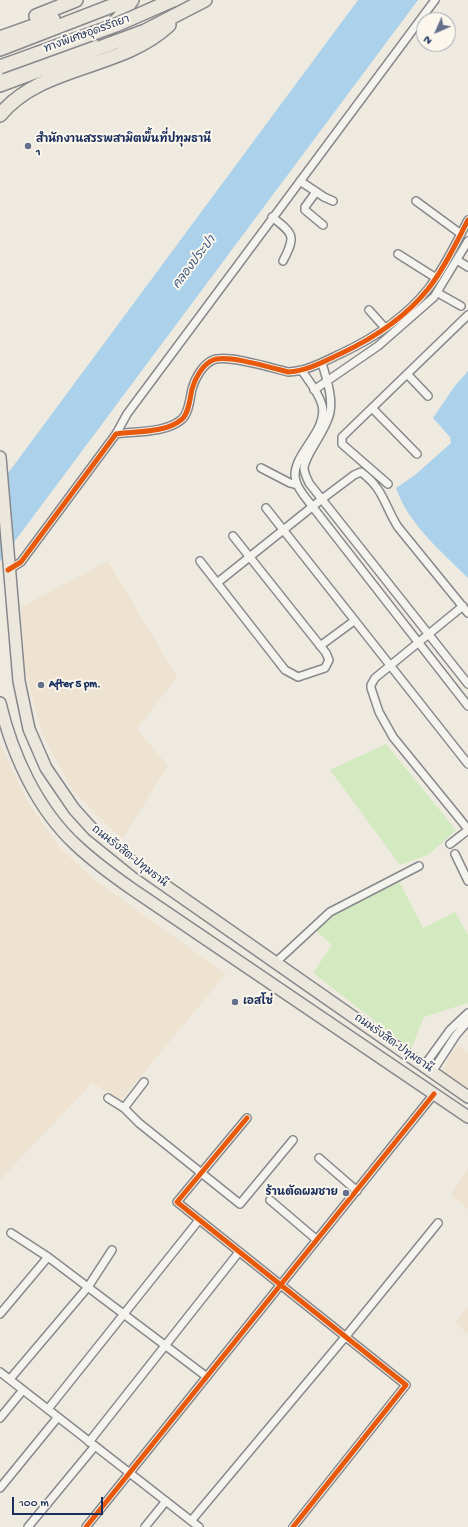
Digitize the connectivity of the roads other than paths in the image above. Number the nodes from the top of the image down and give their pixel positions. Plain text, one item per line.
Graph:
1 (76, 0) edge
2 (103, 0) edge
3 (127, 0) edge
4 (132, 0) edge
5 (173, 0) edge
6 (205, 0) edge
7 (435, 0) edge
8 (182, 13) junction
9 (0, 28) edge
10 (0, 38) edge
11 (0, 49) edge
12 (0, 67) edge
13 (0, 74) edge
14 (0, 85) edge
15 (0, 116) edge
16 (300, 181) junction
17 (316, 192) junction
18 (333, 201) dead end
19 (416, 201) dead end
20 (272, 218) junction
21 (468, 220) edge
22 (323, 225) dead end
23 (461, 234) junction
24 (468, 241) edge
25 (398, 254) dead end
26 (457, 260) junction
27 (283, 261) dead end
28 (468, 267) edge
29 (436, 278) junction
30 (438, 293) junction
31 (461, 306) dead end
32 (369, 310) dead end
33 (468, 316) edge
34 (385, 328) junction
35 (322, 363) junction
36 (302, 370) junction
37 (408, 375) junction
38 (327, 380) junction
39 (314, 390) junction
40 (428, 396) dead end
41 (372, 408) junction
42 (116, 434) junction
43 (417, 454) dead end
44 (0, 457) edge
45 (261, 468) dead end
46 (297, 484) junction
47 (388, 484) dead end
48 (322, 498) junction
49 (312, 506) junction
50 (266, 508) dead end
51 (282, 531) junction
52 (233, 536) dead end
53 (248, 558) junction
54 (200, 561) dead end
55 (8, 566) junction
56 (217, 583) junction
57 (463, 606) junction
58 (468, 613) edge
59 (354, 621) junction
60 (427, 634) junction
61 (417, 642) junction
62 (320, 646) junction
63 (389, 665) junction
64 (468, 684) edge
65 (0, 703) edge
66 (468, 706) edge
67 (468, 764) edge
68 (468, 830) edge
69 (450, 844) dead end
70 (455, 854) dead end
71 (419, 866) dead end
72 (468, 881) edge
73 (275, 963) junction
74 (468, 1013) edge
75 (468, 1021) edge
76 (382, 1037) junction
77 (372, 1052) junction
78 (428, 1069) junction
79 (144, 1082) dead end
80 (434, 1094) junction
81 (468, 1097) edge
82 (108, 1098) dead end
83 (124, 1108) junction
84 (468, 1117) edge
85 (247, 1118) dead end
86 (293, 1140) dead end
87 (319, 1158) dead end
88 (201, 1173) junction
89 (357, 1191) junction
90 (270, 1200) dead end
91 (200, 1220) junction
92 (438, 1223) dead end
93 (11, 1233) dead end
94 (317, 1240) junction
95 (112, 1250) dead end
96 (239, 1252) junction
97 (48, 1257) junction
98 (282, 1285) junction
99 (88, 1287) junction
100 (0, 1314) edge
101 (124, 1315) junction
102 (346, 1336) junction
103 (166, 1346) junction
104 (0, 1372) edge
105 (206, 1377) junction
106 (10, 1379) junction
107 (23, 1390) junction
108 (48, 1409) junction
109 (58, 1417) junction
110 (0, 1418) edge
111 (89, 1442) junction
112 (95, 1446) junction
113 (130, 1473) junction
114 (0, 1488) edge
115 (166, 1501) junction
116 (191, 1521) junction
117 (28, 1527) edge
118 (86, 1527) edge
119 (145, 1527) edge
120 (199, 1527) edge
121 (293, 1527) edge

1 - 9 highway
2 - 10 highway
3 - 11 highway, ทางพิเศษอุดรรัถยา
4 - 13 highway
5 - 12 highway, ทางพิเศษอุดรรัถยา, bridge
6 - 8 highway
7 - 16 street
8 - 14 highway
8 - 15 highway
16 - 17 street
16 - 20 street
17 - 18 street
17 - 22 street
19 - 23 street
20 - 27 street
20 - 42 street
21 - 23 street
23 - 29 street
24 - 26 street
25 - 29 street
26 - 28 street
26 - 30 street
29 - 34 street
30 - 31 street
30 - 38 street
32 - 34 street
33 - 37 street
34 - 35 street
35 - 36 street
35 - 38 street
36 - 39 street
36 - 42 street
37 - 40 street
37 - 41 street
38 - 39 street
38 - 48 street
39 - 46 street
41 - 43 street
41 - 47 street
42 - 55 street
44 - 55 main road, ถนนรังสิต-ปทุมธานี
45 - 46 street
46 - 49 street
48 - 49 street
48 - 57 street
48 - 60 street
49 - 51 street
49 - 61 street
50 - 51 street
51 - 53 street
51 - 59 street
52 - 53 street
53 - 56 street
53 - 62 street
54 - 56 street
55 - 73 main road, ถนนรังสิต-ปทุมธานี
56 - 62 street
57 - 58 street
57 - 60 street
59 - 62 street
59 - 63 street
60 - 61 street
60 - 64 street
61 - 63 street
61 - 66 street
63 - 67 street
63 - 68 street
65 - 77 main road, ถนนรังสิต-ปทุมธานี
68 - 69 street
70 - 72 street
71 - 73 street
73 - 76 main road, ถนนรังสิต-ปทุมธานี
74 - 78 street
75 - 78 street
76 - 77 main road
76 - 78 main road, ถนนรังสิต-ปทุมธานี
77 - 80 main road, ถนนรังสิต-ปทุมธานี
78 - 81 main road, ถนนรังสิต-ปทุมธานี
79 - 83 street
80 - 84 main road, ถนนรังสิต-ปทุมธานี
80 - 89 street
82 - 83 street
83 - 88 street
85 - 88 street
86 - 88 street
87 - 89 street
88 - 91 street
89 - 94 street
90 - 94 street
91 - 96 street
91 - 101 street
92 - 102 street
93 - 97 street
94 - 98 street
95 - 99 street
96 - 98 street
96 - 103 street
97 - 99 street
97 - 100 street
98 - 102 street
98 - 105 street
99 - 101 street
99 - 106 street
101 - 103 street
101 - 108 street
102 - 116 street
102 - 121 street
103 - 105 street
103 - 111 street
104 - 106 street
105 - 113 street
106 - 107 street
107 - 108 street
107 - 110 street
108 - 109 street
109 - 111 street
109 - 114 street
111 - 112 street
112 - 113 street
112 - 117 street
113 - 115 street
113 - 118 street
115 - 116 street
115 - 119 street
116 - 120 street

